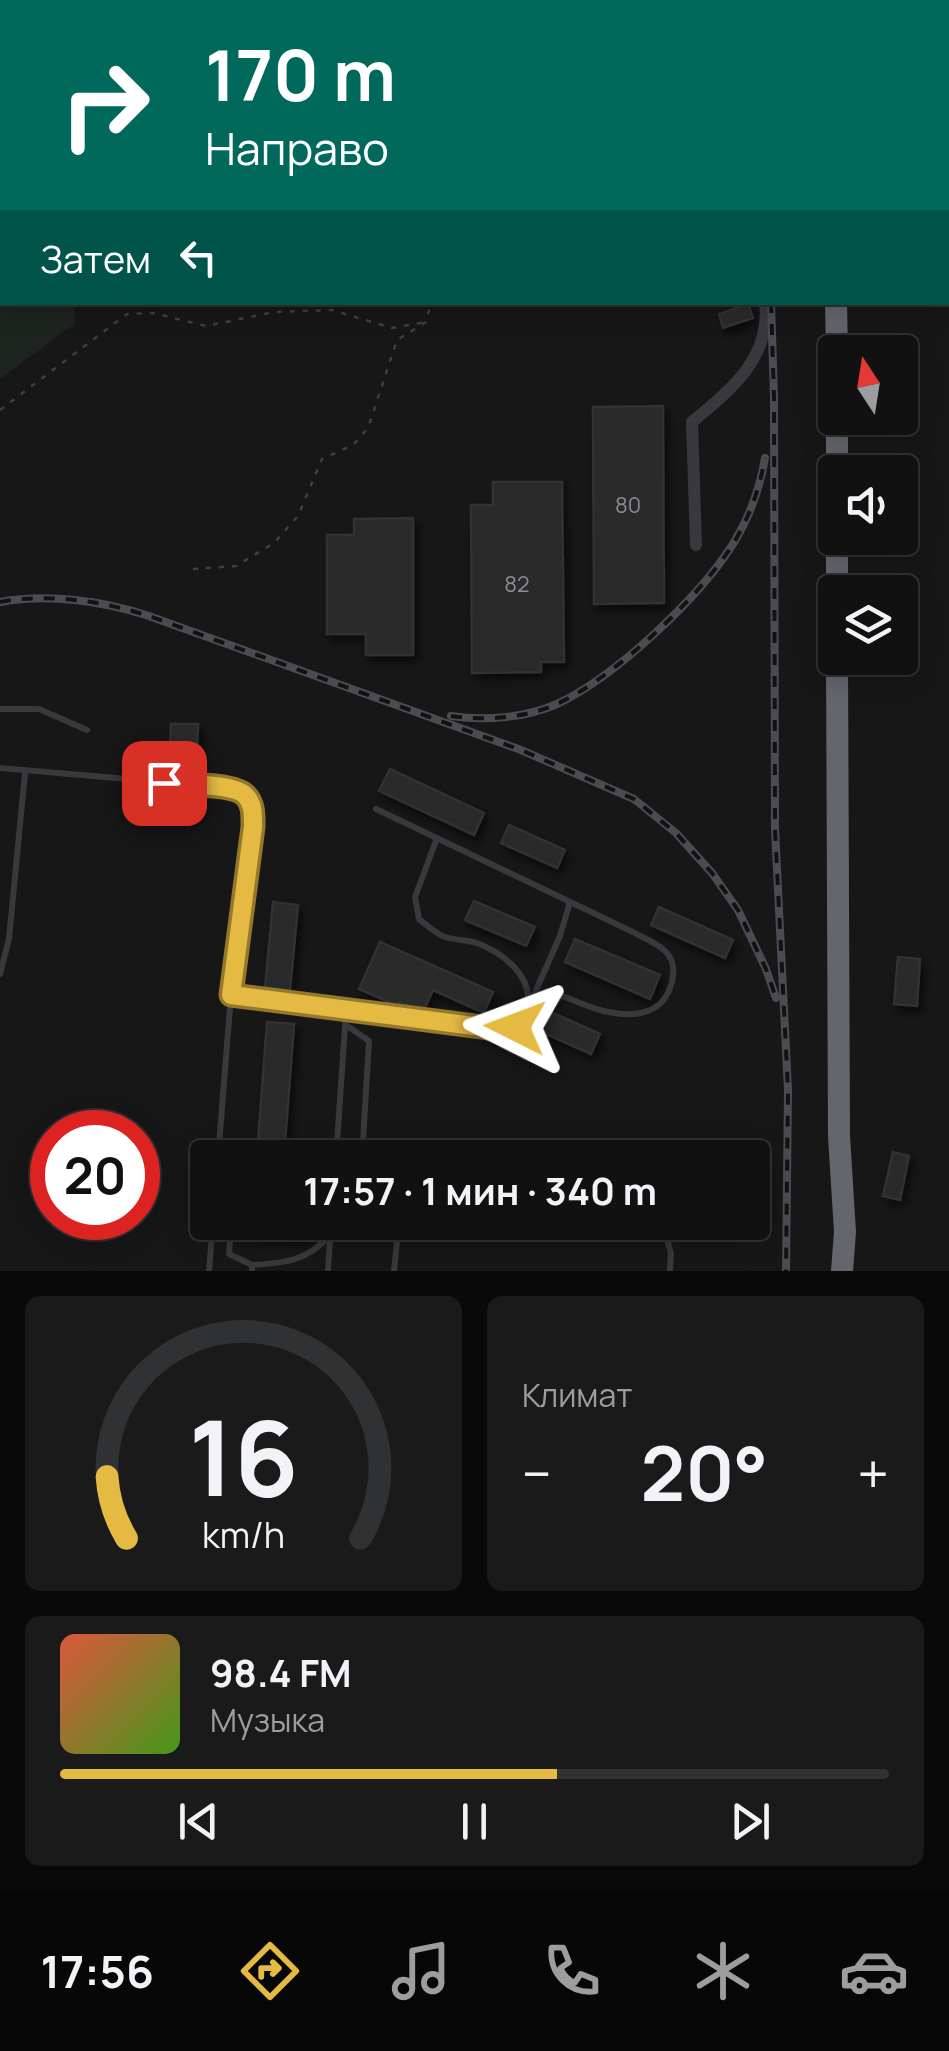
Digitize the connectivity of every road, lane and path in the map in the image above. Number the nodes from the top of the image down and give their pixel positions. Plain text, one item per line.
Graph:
1 (431, 305) edge
2 (765, 305) edge
3 (836, 305) edge
4 (426, 322) junction
5 (836, 335) edge
6 (0, 410) edge
7 (696, 544) dead end
8 (192, 569) dead end
9 (838, 675) edge
10 (0, 709) edge
11 (86, 730) dead end
12 (0, 768) edge
13 (24, 773) junction
14 (376, 809) dead end
15 (437, 838) junction
16 (570, 902) junction
17 (0, 974) edge
18 (231, 995) junction
19 (346, 1012) junction
20 (526, 1012) junction
21 (345, 1024) junction
22 (219, 1140) edge
23 (337, 1140) edge
24 (363, 1140) edge
25 (212, 1240) edge
26 (229, 1240) edge
27 (326, 1240) edge
28 (330, 1240) edge
29 (397, 1240) edge
30 (667, 1240) edge
31 (252, 1268) edge
32 (209, 1271) edge
33 (328, 1271) edge
34 (394, 1271) edge
35 (670, 1271) edge
36 (842, 1271) edge

1 - 4 path
2 - 7 street
3 - 5 highway
4 - 6 path
4 - 8 path
9 - 36 highway
10 - 11 lane
12 - 13 lane
13 - 17 lane
13 - 18 lane
14 - 15 lane
15 - 16 lane
15 - 20 lane
16 - 20 lane
16 - 20 lane
18 - 19 lane
18 - 22 lane
19 - 20 lane
19 - 21 lane
21 - 23 lane
21 - 24 lane
25 - 32 lane
26 - 31 lane
27 - 31 lane
28 - 33 lane
29 - 34 lane
30 - 35 lane

